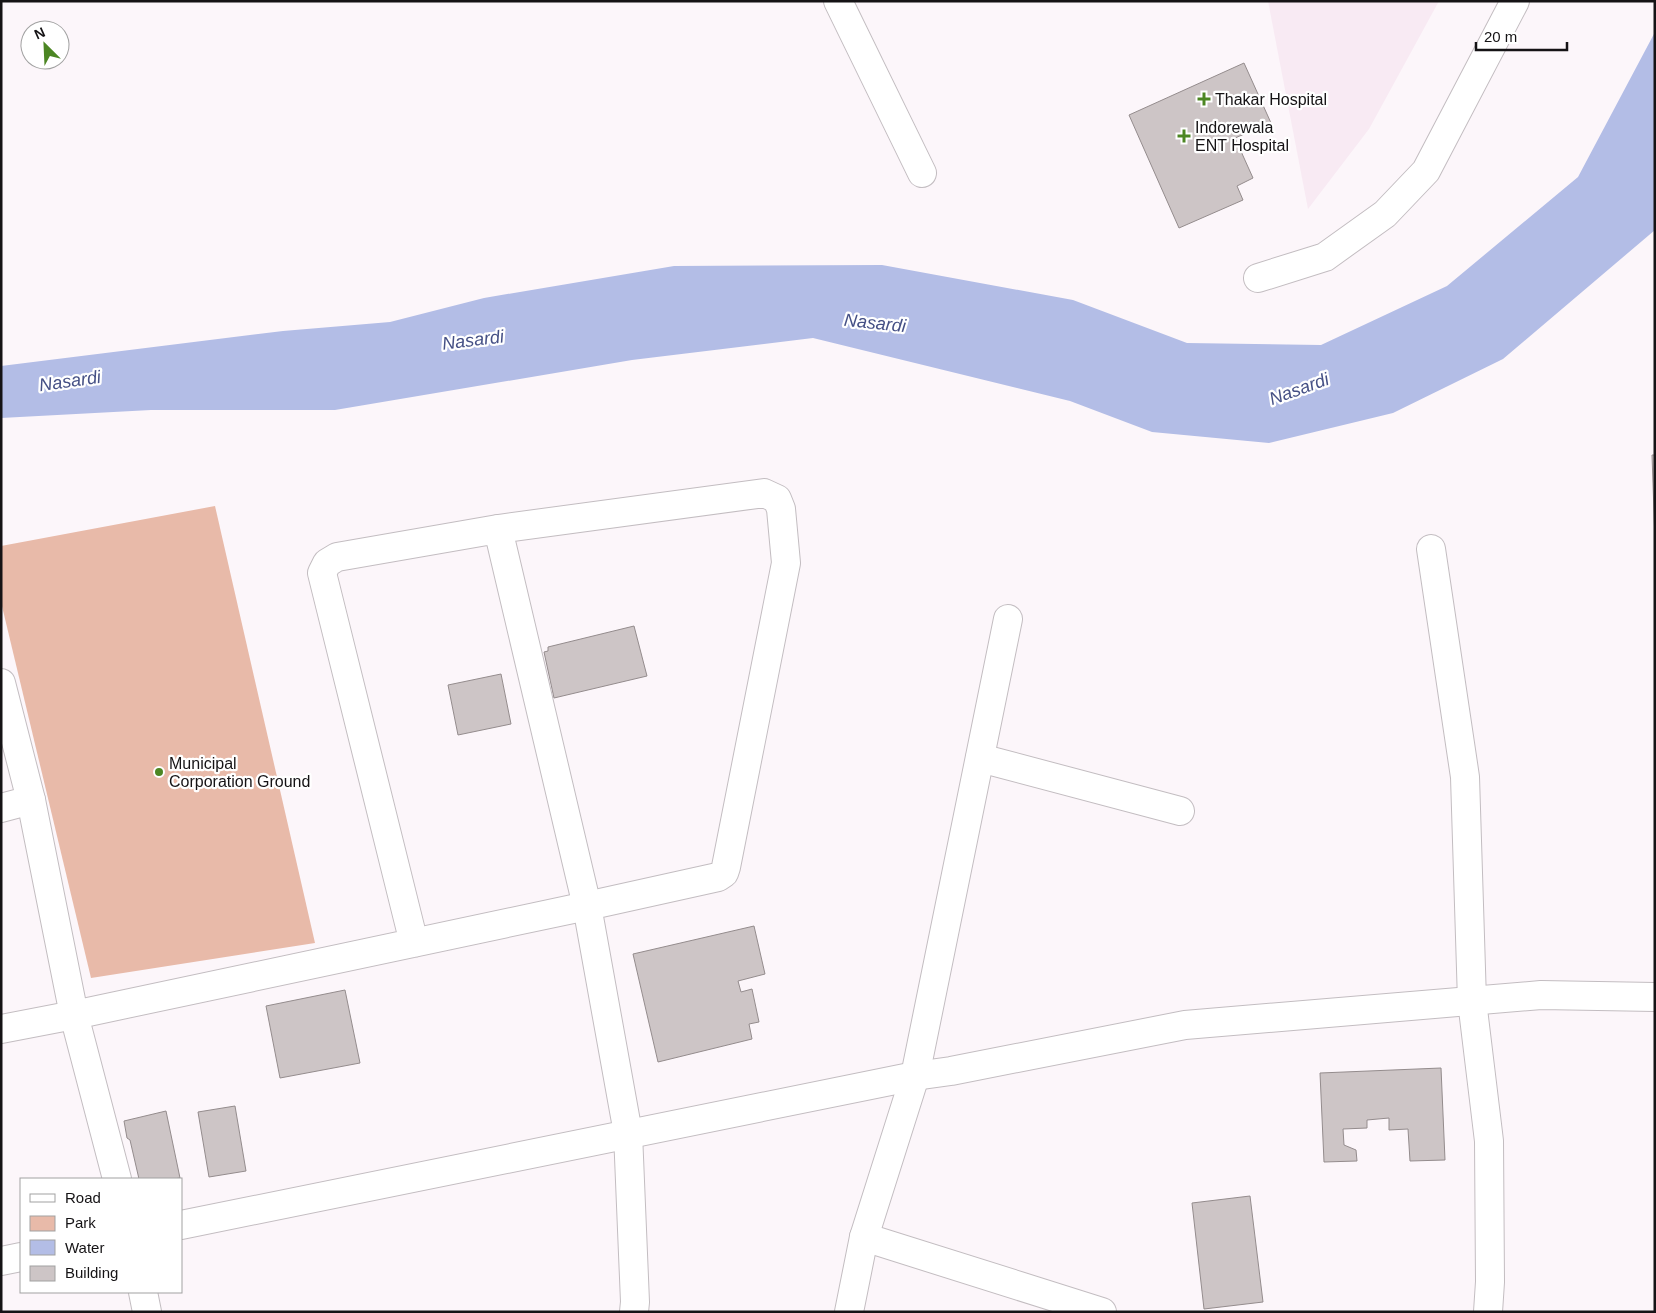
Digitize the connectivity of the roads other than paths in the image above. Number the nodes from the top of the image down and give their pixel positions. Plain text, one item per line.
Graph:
1 (838, 1) edge
2 (1515, 1) edge
3 (922, 173) dead end
4 (1258, 278) dead end
5 (498, 528) junction
6 (1431, 549) dead end
7 (1008, 619) dead end
8 (1, 683) edge
9 (980, 758) junction
10 (32, 800) junction
11 (1, 808) edge
12 (1180, 811) dead end
13 (587, 906) junction
14 (414, 943) junction
15 (1655, 997) edge
16 (1472, 1001) junction
17 (74, 1015) junction
18 (1, 1029) edge
19 (915, 1076) junction
20 (628, 1133) junction
21 (117, 1178) edge
22 (182, 1225) edge
23 (864, 1237) junction
24 (20, 1258) edge
25 (1, 1261) edge
26 (143, 1293) edge
27 (147, 1312) edge
28 (634, 1312) edge
29 (849, 1312) edge
30 (1102, 1312) edge
31 (1488, 1312) edge

1 - 3 street
2 - 4 street
5 - 13 street
5 - 13 street
5 - 14 street
6 - 16 street
7 - 9 street
8 - 10 street
9 - 12 street
9 - 19 street
10 - 11 street
10 - 17 street
13 - 14 street
13 - 20 street
14 - 17 street
15 - 16 street
16 - 19 street
16 - 31 street
17 - 18 street
17 - 21 street
19 - 20 street
19 - 23 street
20 - 22 street
20 - 28 street
23 - 29 street
23 - 30 street
24 - 25 street
26 - 27 street

